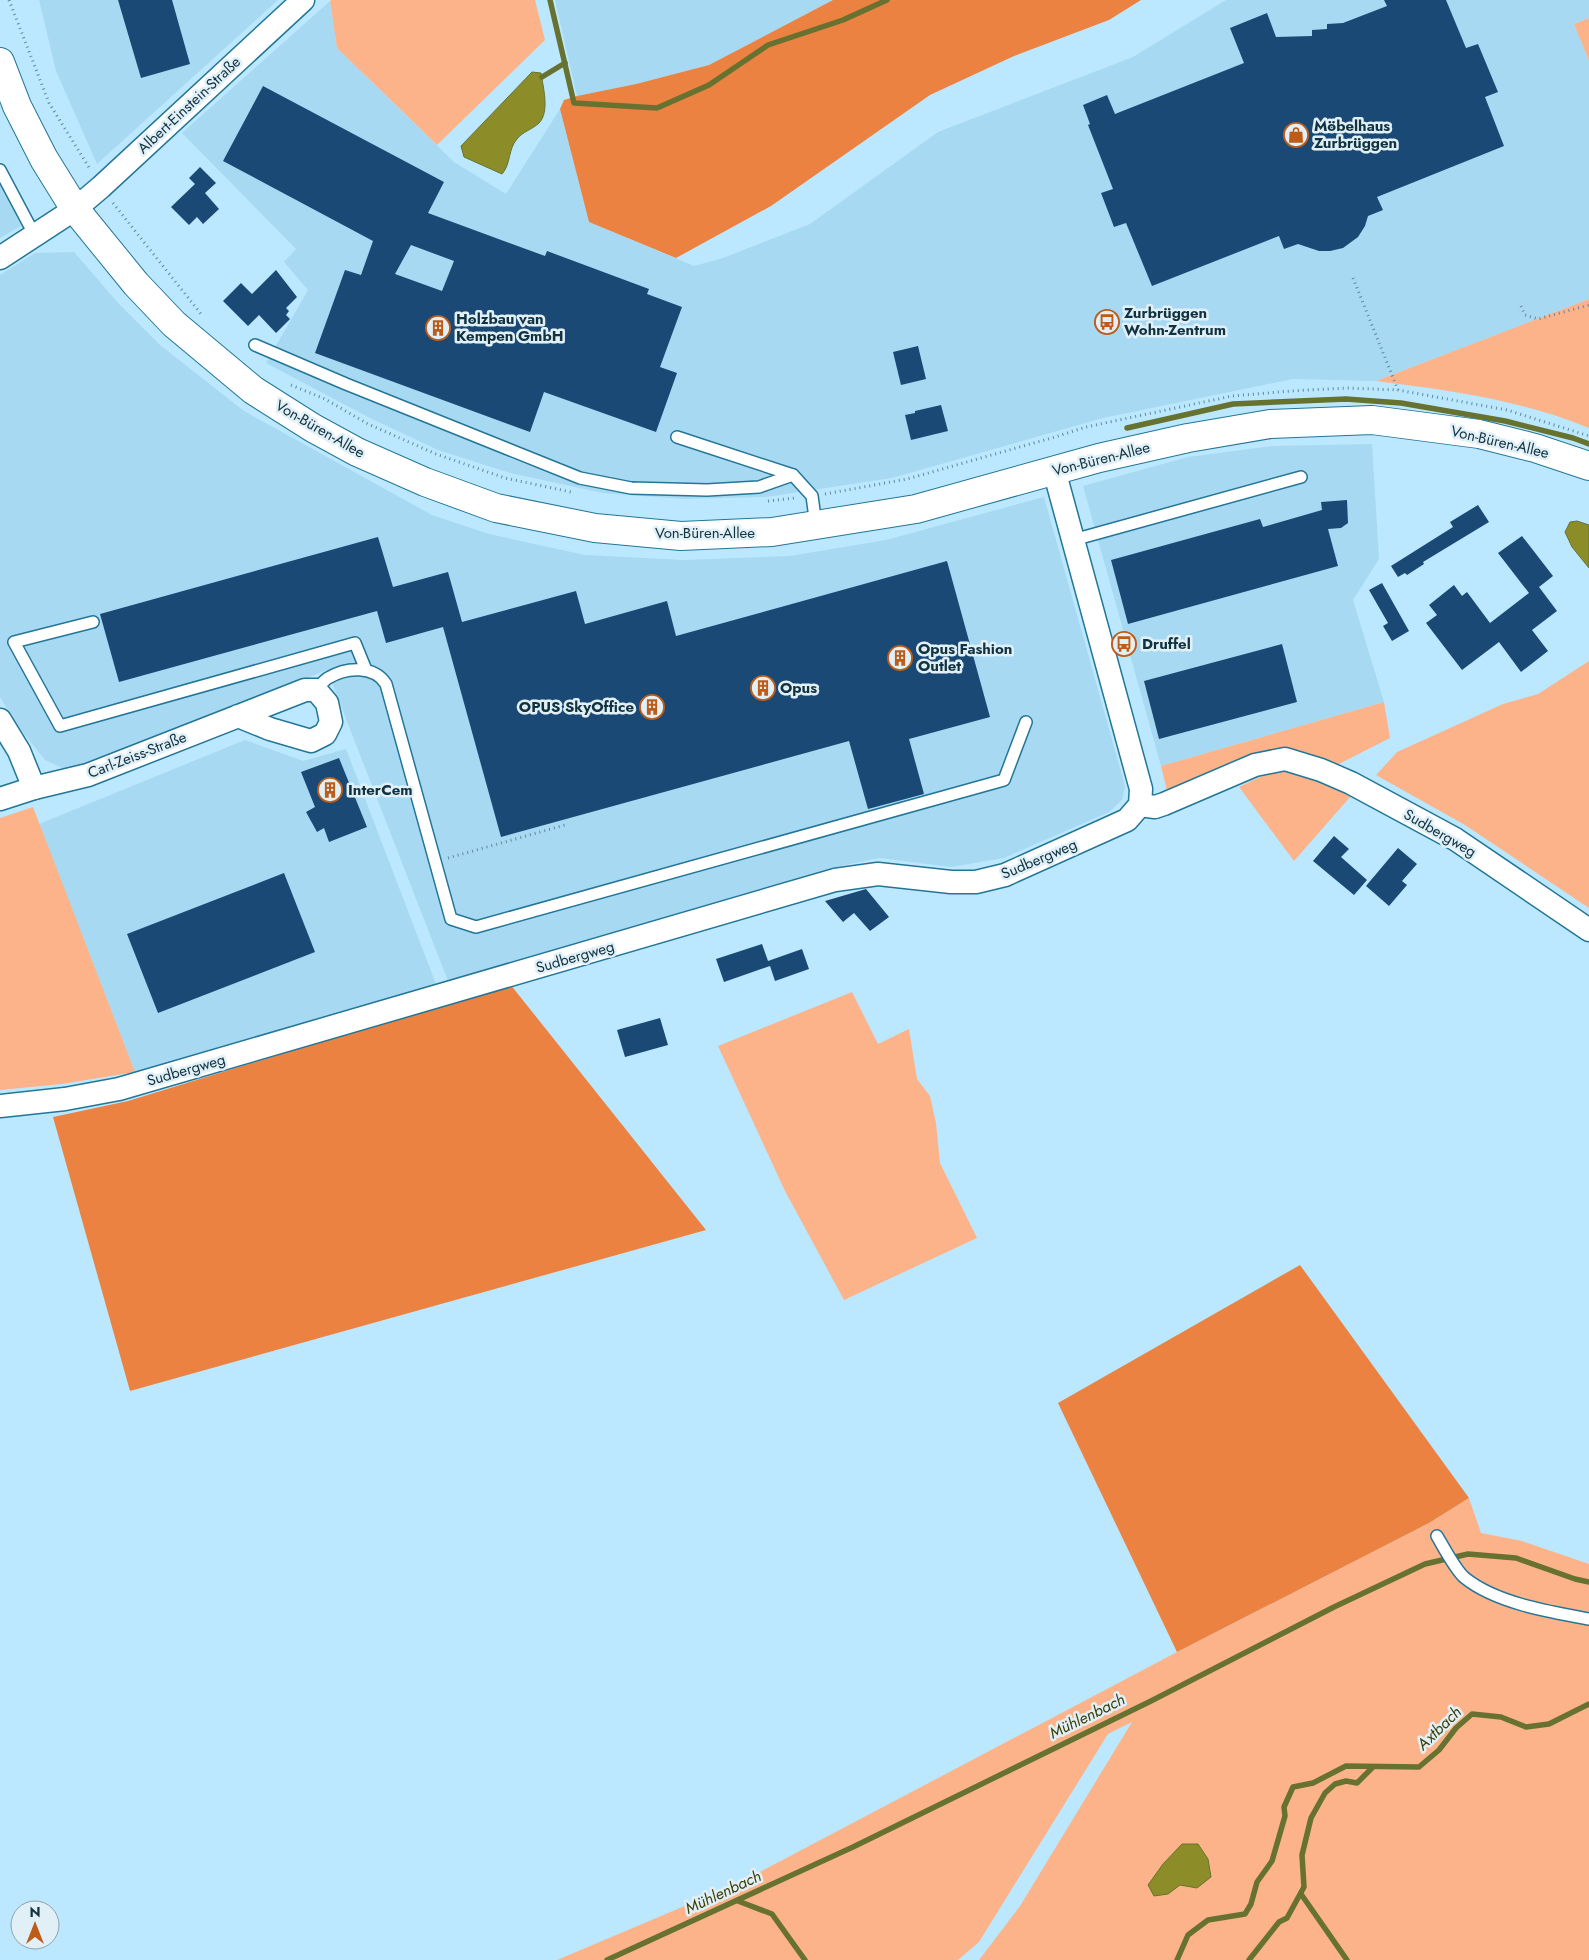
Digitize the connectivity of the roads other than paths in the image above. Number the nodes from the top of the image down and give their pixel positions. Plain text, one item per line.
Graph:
1 (302, 0) edge
2 (0, 62) edge
3 (0, 170) edge
4 (75, 209) junction
5 (35, 236) junction
6 (0, 258) edge
7 (255, 345) dead end
8 (677, 438) dead end
9 (1589, 466) edge
10 (1054, 470) junction
11 (793, 475) junction
12 (1301, 477) dead end
13 (817, 526) junction
14 (1074, 540) junction
15 (93, 622) dead end
16 (366, 670) junction
17 (316, 690) junction
18 (238, 716) junction
19 (0, 720) edge
20 (1026, 722) dead end
21 (34, 788) junction
22 (0, 799) edge
23 (1140, 805) junction
24 (1589, 930) edge
25 (0, 1106) edge
26 (1437, 1536) dead end
27 (1589, 1619) edge

1 - 4 street, Albert-Einstein-Straße
2 - 4 street, Von-Büren-Allee
3 - 5 lane
4 - 5 street, Albert-Einstein-Straße
4 - 13 street, Von-Büren-Allee
5 - 6 street, Albert-Einstein-Straße
7 - 11 lane
8 - 11 lane
9 - 10 street, Von-Büren-Allee
10 - 13 street, Von-Büren-Allee
10 - 14 street
11 - 13 lane
12 - 14 lane
14 - 23 street
15 - 16 lane
16 - 17 lane
16 - 20 lane
17 - 18 street, Carl-Zeiss-Straße
17 - 18 street
18 - 21 street, Carl-Zeiss-Straße
19 - 21 street
21 - 22 street, Carl-Zeiss-Straße
23 - 24 street, Sudbergweg
23 - 25 street, Sudbergweg
26 - 27 lane

